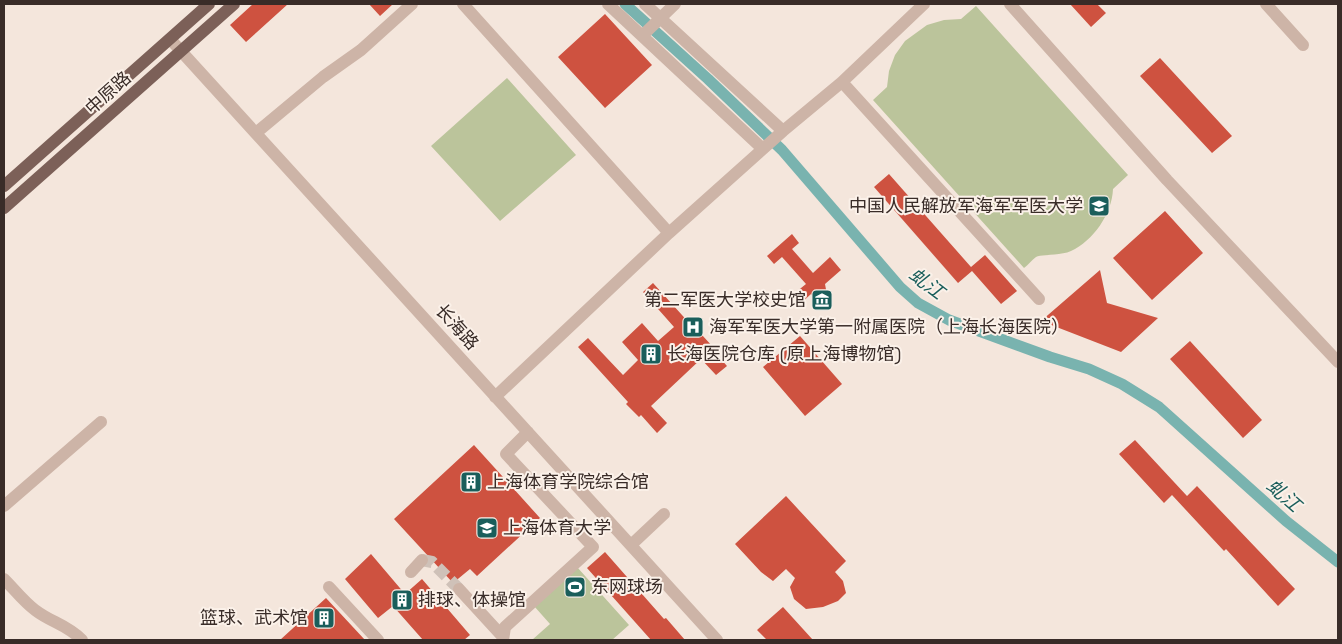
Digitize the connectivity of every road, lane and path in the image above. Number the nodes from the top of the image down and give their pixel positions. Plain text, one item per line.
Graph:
1 (209, 4) edge
2 (234, 4) edge
3 (412, 4) edge
4 (463, 4) edge
5 (608, 4) edge
6 (645, 4) edge
7 (675, 4) edge
8 (924, 4) edge
9 (1010, 4) edge
10 (1266, 4) edge
11 (651, 27) junction
12 (170, 39) junction
13 (1303, 45) dead end
14 (181, 50) junction
15 (842, 82) junction
16 (256, 133) junction
17 (781, 133) junction
18 (765, 148) junction
19 (4, 186) edge
20 (4, 208) edge
21 (670, 233) junction
22 (1039, 299) dead end
23 (1338, 362) edge
24 (495, 396) junction
25 (102, 422) dead end
26 (528, 432) junction
27 (4, 506) edge
28 (664, 514) dead end
29 (631, 545) junction
30 (422, 560) dead end
31 (410, 572) dead end
32 (4, 579) edge
33 (329, 587) dead end
34 (459, 589) tunnel mouth
35 (503, 639) edge
36 (82, 640) edge
37 (378, 640) edge
38 (717, 640) edge

1 - 12 main road, 中原路
2 - 14 main road, 中原路
3 - 16 street
4 - 21 street
5 - 11 street
6 - 11 street
7 - 11 street
8 - 15 street
9 - 23 street
10 - 13 street
11 - 17 street
11 - 18 street
12 - 14 street, 长海路
12 - 19 main road, 中原路
14 - 16 street, 长海路
14 - 20 main road, 中原路
15 - 17 street
15 - 22 street
16 - 24 street, 长海路
17 - 18 street
18 - 21 street
21 - 24 street
24 - 26 street, 长海路
25 - 27 street
26 - 29 street, 长海路
26 - 35 street
28 - 29 street
29 - 38 street, 长海路
30 - 31 street
32 - 36 street
33 - 37 street
34 - 35 street

